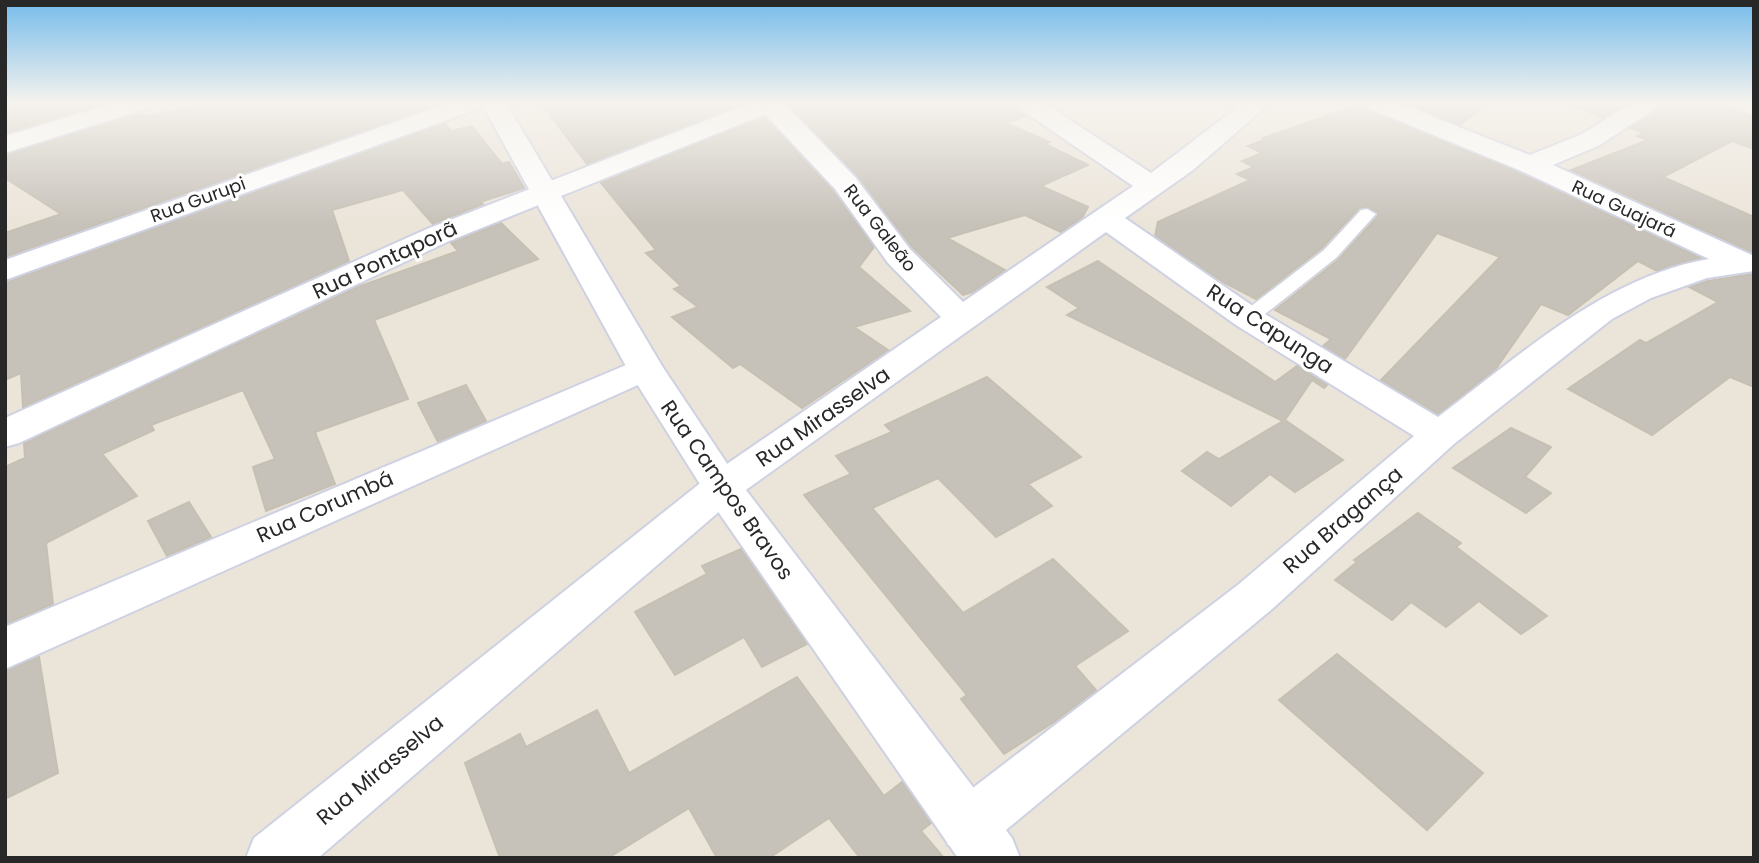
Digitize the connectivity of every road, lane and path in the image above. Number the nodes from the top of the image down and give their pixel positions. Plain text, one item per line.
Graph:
1 (359, 143) edge
2 (518, 143) edge
3 (670, 143) edge
4 (808, 143) edge
5 (1087, 143) edge
6 (1209, 143) edge
7 (1477, 143) edge
8 (1585, 143) edge
9 (1529, 164) junction
10 (1150, 186) junction
11 (545, 190) junction
12 (1367, 214) dead end
13 (1105, 218) junction
14 (1748, 265) edge
15 (5, 271) edge
16 (1248, 318) junction
17 (962, 320) junction
18 (645, 368) junction
19 (5, 434) edge
20 (1440, 435) junction
21 (722, 487) junction
22 (5, 649) edge
23 (980, 842) edge
24 (274, 858) edge

1 - 15 street, Rua Gurupi
2 - 11 street, Rua Campos Bravos
3 - 11 street, Rua Pontaporã
4 - 17 street, Rua Galeão
5 - 10 street
6 - 10 street, Rua Mirasselva
7 - 9 street, Rua Guajará
8 - 9 street
9 - 14 street, Rua Guajará
10 - 13 street, Rua Mirasselva
11 - 18 street, Rua Campos Bravos
11 - 19 street, Rua Pontaporã
12 - 16 lane
13 - 16 street, Rua Capunga
13 - 17 street, Rua Mirasselva
14 - 20 street, Rua Bragança
16 - 20 street, Rua Capunga
17 - 21 street, Rua Mirasselva
18 - 21 street, Rua Campos Bravos
18 - 22 street, Rua Corumbá
20 - 23 street, Rua Bragança
21 - 23 street, Rua Campos Bravos
21 - 24 street, Rua Mirasselva

